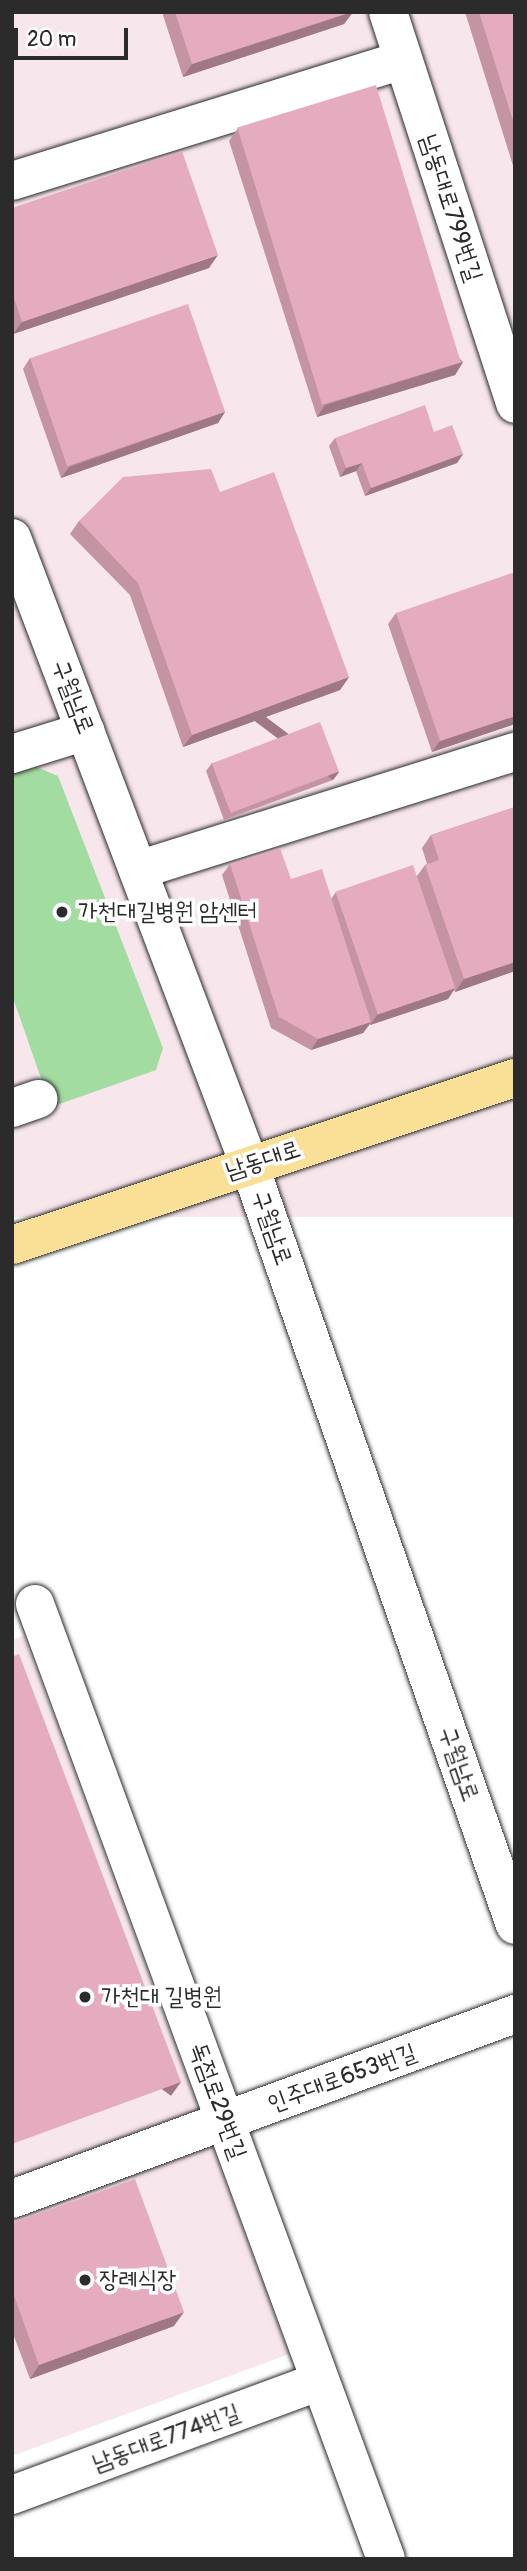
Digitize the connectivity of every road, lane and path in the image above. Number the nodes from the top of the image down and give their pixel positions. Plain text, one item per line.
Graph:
1 (388, 12) edge
2 (403, 60) junction
3 (12, 181) edge
4 (515, 404) edge
5 (12, 538) edge
6 (86, 731) junction
7 (515, 752) edge
8 (12, 754) edge
9 (138, 870) junction
10 (515, 1078) edge
11 (249, 1164) junction
12 (12, 1245) edge
13 (28, 1611) edge
14 (515, 1924) edge
15 (515, 2014) edge
16 (225, 2121) junction
17 (12, 2199) edge
18 (320, 2381) junction
19 (12, 2495) edge
20 (386, 2559) edge

1 - 2 street, 남동대로799번길
2 - 3 street
2 - 4 street, 남동대로799번길
5 - 6 street, 구월남로
6 - 8 street
6 - 9 street, 구월남로
7 - 9 street
9 - 11 street, 구월남로
10 - 11 main road, 남동대로
11 - 12 main road, 남동대로
11 - 14 street, 구월남로
13 - 16 street, 독점로29번길
15 - 16 street, 인주대로653번길
16 - 17 street, 인주대로653번길
16 - 18 street, 독점로29번길
18 - 19 street, 남동대로774번길
18 - 20 street, 독점로29번길

